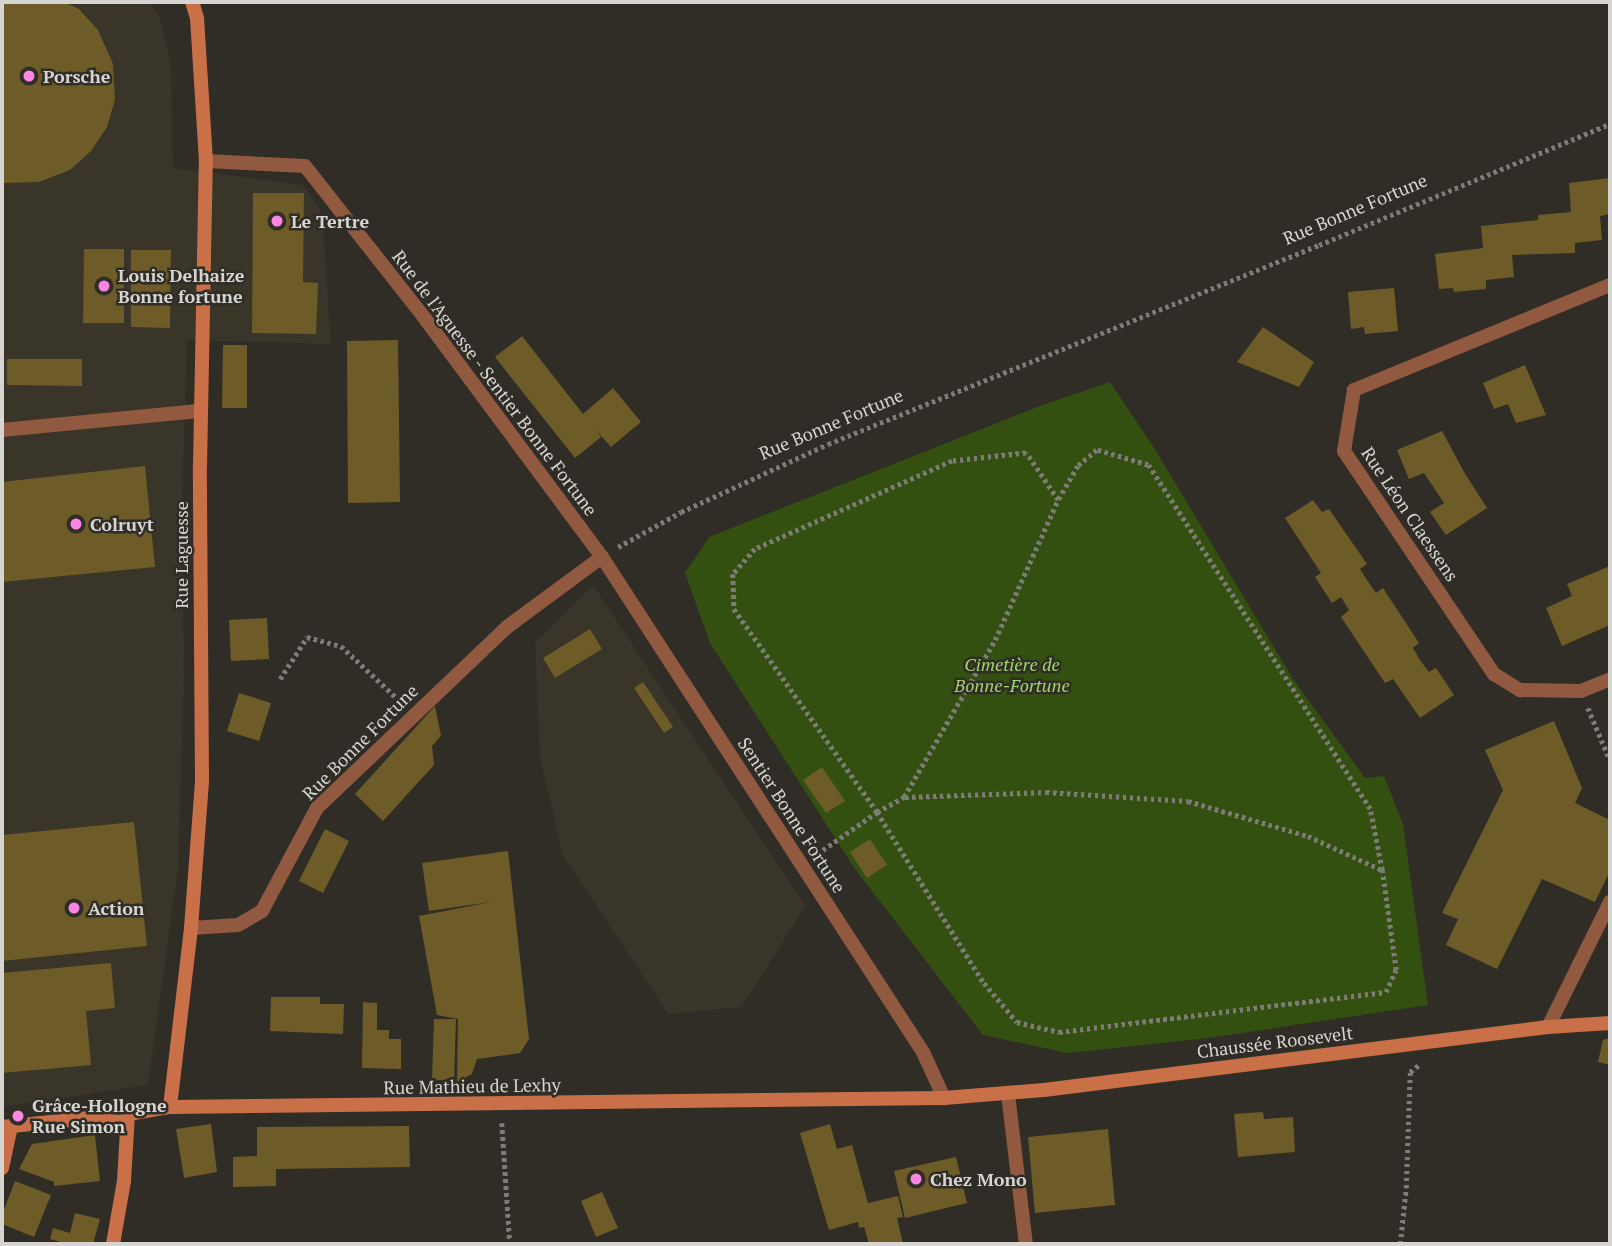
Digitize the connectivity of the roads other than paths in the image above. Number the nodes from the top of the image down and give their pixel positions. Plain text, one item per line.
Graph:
1 (192, 2) edge
2 (206, 161) junction
3 (1610, 285) edge
4 (201, 411) junction
5 (2, 430) edge
6 (602, 557) junction
7 (1610, 679) edge
8 (1610, 902) edge
9 (191, 928) junction
10 (1610, 1023) edge
11 (1548, 1027) junction
12 (1008, 1094) junction
13 (944, 1098) junction
14 (170, 1107) junction
15 (128, 1114) junction
16 (6, 1126) edge
17 (2, 1168) edge
18 (1025, 1242) edge
19 (113, 1244) edge

1 - 2 main road, Rue Laguesse
2 - 4 main road, Rue Laguesse
2 - 6 street, Rue de l'Aguesse - Sentier Bonne Fortune
3 - 7 street, Rue Léon Claessens
4 - 5 street
4 - 9 main road, Rue Laguesse
6 - 9 street, Rue Bonne Fortune
6 - 13 street, Sentier Bonne Fortune
8 - 11 street
9 - 14 main road, Rue Laguesse
10 - 11 main road, Chaussée Roosevelt
11 - 12 main road, Chaussée Roosevelt
12 - 13 main road, Chaussée Roosevelt
12 - 18 street
13 - 14 main road, Rue Mathieu de Lexhy
14 - 15 main road, Rue Mathieu de Lexhy
15 - 16 main road, Rue Mathieu de Lexhy
15 - 19 main road
16 - 17 main road

